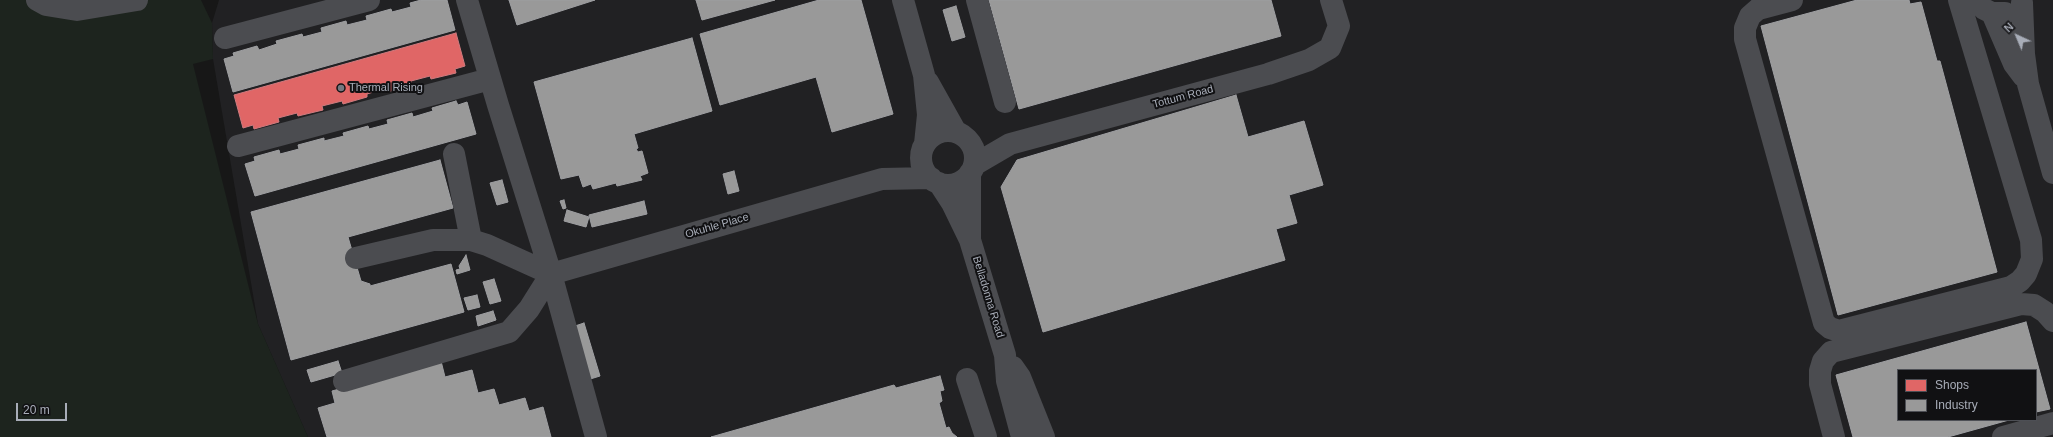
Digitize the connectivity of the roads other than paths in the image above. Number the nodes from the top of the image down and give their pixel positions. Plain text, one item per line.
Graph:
1 (37, 0) edge
2 (137, 0) edge
3 (369, 0) edge
4 (467, 0) edge
5 (903, 0) edge
6 (977, 0) edge
7 (1331, 0) edge
8 (1792, 0) edge
9 (1959, 0) edge
10 (2023, 1) edge
11 (1984, 7) edge
12 (225, 38) dead end
13 (924, 75) junction
14 (490, 79) junction
15 (2028, 84) junction
16 (1005, 102) dead end
17 (962, 136) junction
18 (1010, 144) junction
19 (238, 146) dead end
20 (923, 149) junction
21 (454, 154) dead end
22 (972, 169) junction
23 (2053, 173) edge
24 (882, 179) junction
25 (935, 181) junction
26 (471, 240) junction
27 (970, 240) junction
28 (356, 258) dead end
29 (551, 274) junction
30 (2053, 321) edge
31 (1005, 354) junction
32 (967, 379) dead end
33 (344, 381) dead end
34 (2053, 423) edge
35 (596, 437) edge
36 (986, 437) edge
37 (1022, 437) edge
38 (1044, 437) edge
39 (1834, 437) edge
40 (2004, 437) edge

1 - 2 street
3 - 12 street
4 - 14 street
5 - 13 street, Belladonna Road
6 - 16 street
7 - 18 street, Tottum Road
8 - 9 street
10 - 11 street
10 - 15 street
11 - 15 street
13 - 17 street, Belladonna Road
13 - 20 street, Belladonna Road
14 - 19 street
14 - 29 street
15 - 23 street
17 - 18 street, Tottum Road
17 - 20 street
17 - 22 street, Belladonna Road
18 - 22 street, Tottum Road
20 - 24 street, Okuhle Place
20 - 25 street, Belladonna Road
21 - 26 street
22 - 25 street
22 - 27 street, Belladonna Road
24 - 25 street, Okuhle Place
24 - 29 street, Okuhle Place
25 - 27 street, Belladonna Road
26 - 28 street
26 - 29 street
27 - 31 street, Belladonna Road
29 - 33 street
29 - 35 street
30 - 39 street
31 - 37 street, Belladonna Road
31 - 38 street, Belladonna Road
32 - 36 street
34 - 40 street

